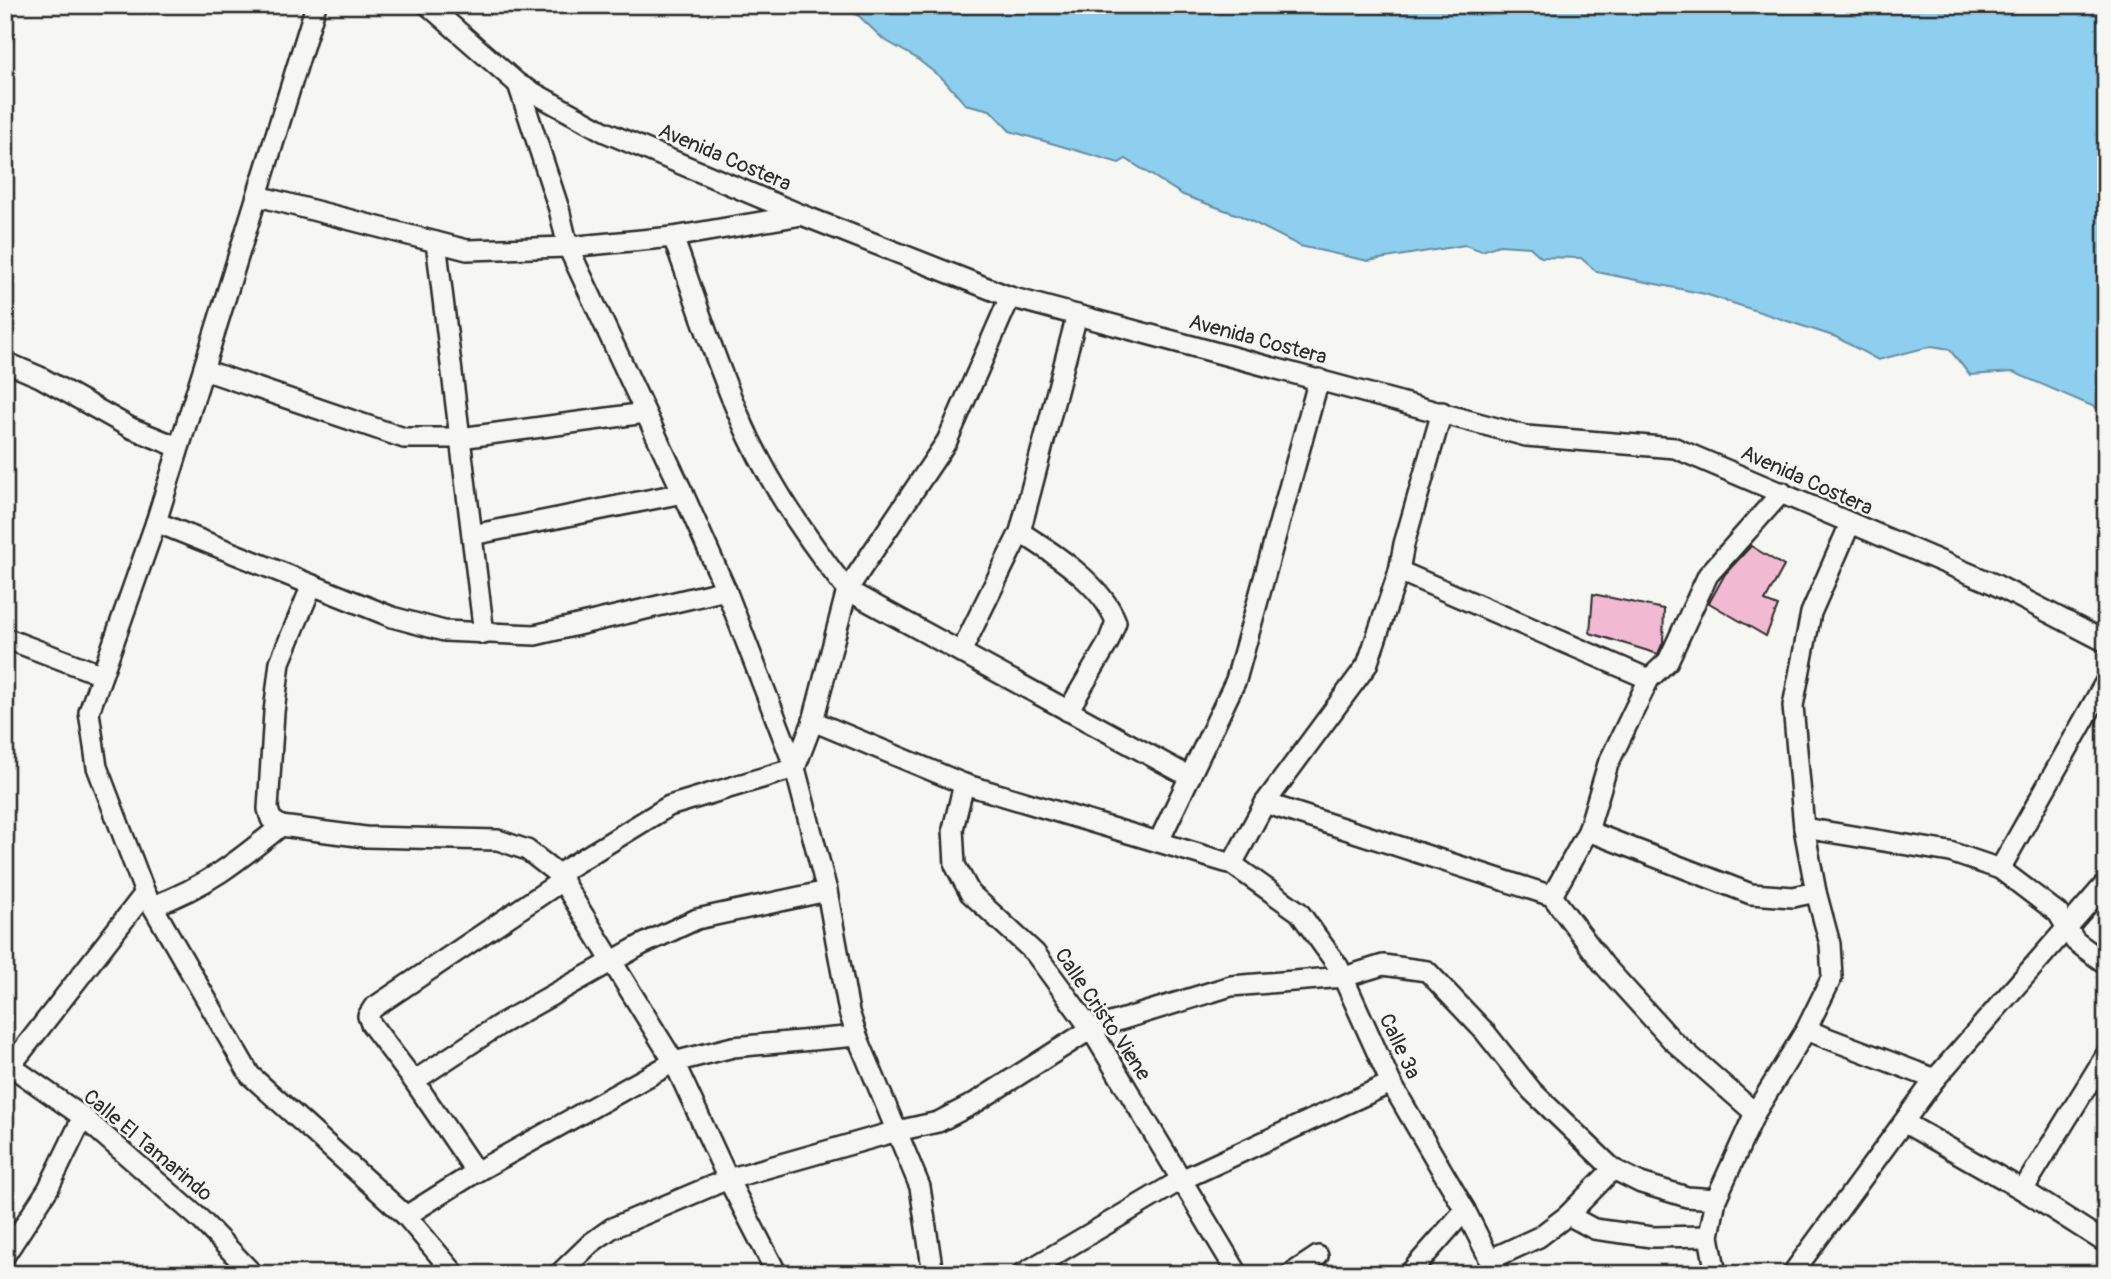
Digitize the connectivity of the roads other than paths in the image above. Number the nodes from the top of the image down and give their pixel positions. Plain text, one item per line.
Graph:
1 (316, 5) edge
2 (428, 5) edge
3 (518, 84) junction
4 (258, 196) junction
5 (802, 215) junction
6 (673, 237) junction
7 (436, 242) junction
8 (568, 247) junction
9 (1010, 297) junction
10 (1077, 314) junction
11 (5, 362) edge
12 (204, 370) junction
13 (1319, 379) junction
14 (645, 412) junction
15 (1443, 412) junction
16 (460, 438) junction
17 (178, 447) junction
18 (1782, 492) junction
19 (683, 493) junction
20 (156, 522) junction
21 (1850, 524) junction
22 (1020, 532) junction
23 (472, 535) junction
24 (1399, 571) junction
25 (312, 585) junction
26 (726, 590) junction
27 (847, 590) junction
28 (484, 634) junction
29 (5, 638) edge
30 (2106, 642) edge
31 (961, 652) junction
32 (102, 675) junction
33 (1649, 679) junction
34 (2106, 681) edge
35 (1068, 711) junction
36 (813, 721) junction
37 (795, 768) junction
38 (1189, 777) junction
39 (964, 784) junction
40 (1265, 803) junction
41 (281, 826) junction
42 (1804, 828) junction
43 (1588, 831) junction
44 (1159, 841) junction
45 (1233, 864) junction
46 (2000, 869) junction
47 (561, 877) junction
48 (2106, 883) edge
49 (827, 891) junction
50 (1816, 892) junction
51 (1552, 896) junction
52 (149, 899) junction
53 (2069, 928) junction
54 (612, 961) junction
55 (2106, 964) edge
56 (1344, 977) junction
57 (1091, 1029) junction
58 (1807, 1030) junction
59 (857, 1036) junction
60 (2106, 1055) edge
61 (674, 1062) junction
62 (7, 1067) edge
63 (1935, 1079) junction
64 (414, 1081) junction
65 (1391, 1083) junction
66 (1755, 1113) junction
67 (83, 1117) junction
68 (1905, 1123) junction
69 (897, 1131) junction
70 (1613, 1169) junction
71 (476, 1172) junction
72 (728, 1179) junction
73 (1181, 1180) junction
74 (2023, 1190) junction
75 (1716, 1199) junction
76 (1465, 1210) junction
77 (1569, 1215) junction
78 (407, 1216) junction
79 (1709, 1236) junction
80 (2106, 1243) edge
81 (5, 1255) edge
82 (1318, 1256) dead end
83 (1493, 1267) edge
84 (253, 1274) edge
85 (455, 1274) edge
86 (559, 1274) edge
87 (777, 1274) edge
88 (933, 1274) edge
89 (1022, 1274) edge
90 (1238, 1274) edge
91 (1291, 1274) edge
92 (1409, 1274) edge
93 (1716, 1274) edge
94 (1792, 1274) edge

1 - 4 street
2 - 3 street, Avenida Costera
3 - 5 street, Avenida Costera
3 - 8 street
4 - 7 street
4 - 12 street
5 - 6 street
5 - 9 street, Avenida Costera
6 - 8 street
6 - 27 street
7 - 8 street
7 - 16 street
8 - 14 street
9 - 10 street, Avenida Costera
9 - 27 street
10 - 13 street, Avenida Costera
10 - 22 street
11 - 17 street
12 - 16 street
12 - 17 street
13 - 15 street, Avenida Costera
13 - 38 street
14 - 16 street
14 - 19 street
15 - 18 street, Avenida Costera
15 - 24 street
16 - 23 street
17 - 20 street
18 - 21 street, Avenida Costera
18 - 33 street
19 - 23 street
19 - 26 street
20 - 25 street
20 - 32 street
21 - 30 street, Avenida Costera
21 - 42 street
22 - 31 street
22 - 35 street
23 - 28 street
24 - 33 street
24 - 40 street
25 - 28 street
25 - 41 street
26 - 28 street
26 - 37 street
27 - 31 street
27 - 36 street
29 - 32 street
31 - 35 street
32 - 52 street
33 - 43 street
34 - 46 street
35 - 38 street
36 - 37 street
36 - 39 street, Calle 3ª
37 - 47 street
37 - 49 street
38 - 44 street
39 - 44 street, Calle 3ª
39 - 57 street, Calle Cristo Viene
40 - 45 street
40 - 51 street
41 - 47 street
41 - 52 street
42 - 46 street
42 - 50 street
43 - 50 street
43 - 51 street
44 - 45 street, Calle 3ª
45 - 56 street, Calle 3ª
46 - 53 street
47 - 54 street
47 - 64 street
48 - 53 street
49 - 54 street
49 - 59 street
50 - 58 street
51 - 66 street
52 - 62 street
52 - 78 street
53 - 55 street
53 - 63 street
54 - 61 street
54 - 64 street
56 - 57 street
56 - 65 street, Calle 3ª
56 - 70 street
57 - 69 street
57 - 73 street, Calle Cristo Viene
58 - 63 street
58 - 66 street
59 - 61 street
59 - 69 street
60 - 74 street
61 - 71 street
61 - 72 street
62 - 67 street, Calle El Tamarindo
63 - 68 street
64 - 71 street
65 - 73 street
65 - 76 street, Calle 3ª
66 - 75 street
67 - 81 street
67 - 84 street, Calle El Tamarindo
68 - 74 street
68 - 94 street
69 - 72 street
69 - 88 street
70 - 75 street
70 - 77 street
71 - 78 street
72 - 86 street
72 - 87 street
73 - 89 street
73 - 90 street, Calle Cristo Viene
74 - 80 street
75 - 79 street
76 - 83 street, Calle 3ª
76 - 92 street
77 - 79 street
77 - 83 street
78 - 85 street
79 - 93 street
82 - 91 street

